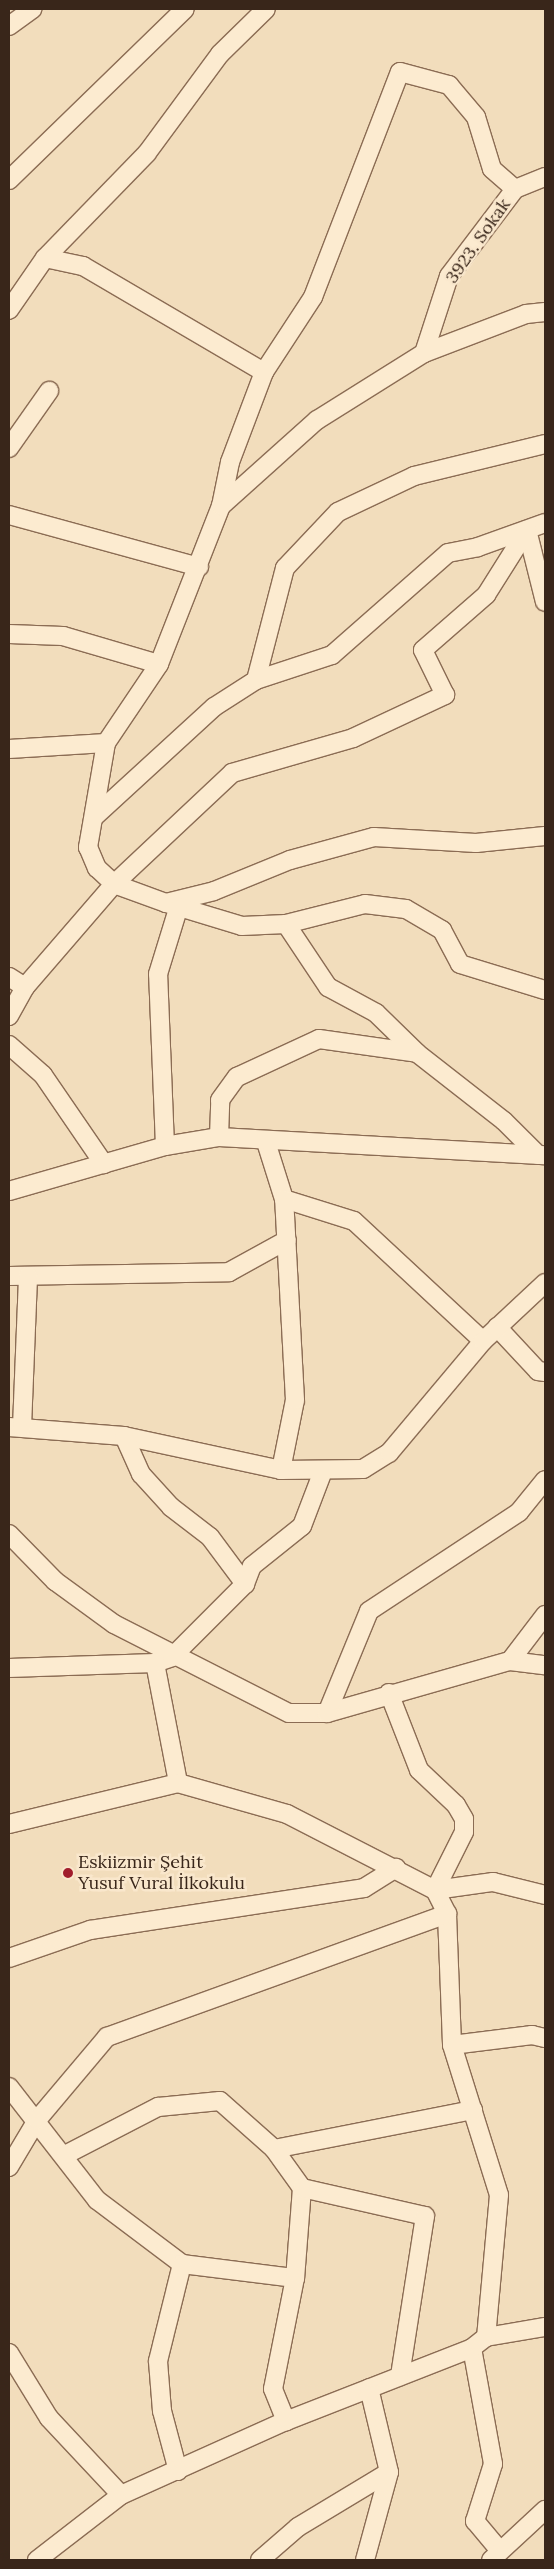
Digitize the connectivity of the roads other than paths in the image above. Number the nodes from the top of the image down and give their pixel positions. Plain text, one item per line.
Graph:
1 (32, 9) edge
2 (185, 9) edge
3 (266, 9) edge
4 (9, 26) edge
5 (545, 177) edge
6 (9, 180) edge
7 (515, 189) junction
8 (45, 258) junction
9 (9, 310) edge
10 (545, 312) edge
11 (424, 353) junction
12 (264, 372) junction
13 (49, 391) dead end
14 (545, 444) edge
15 (9, 448) edge
16 (221, 506) junction
17 (9, 515) edge
18 (545, 523) edge
19 (527, 530) junction
20 (199, 567) junction
21 (545, 602) edge
22 (9, 634) edge
23 (159, 664) junction
24 (256, 680) junction
25 (106, 743) junction
26 (9, 749) edge
27 (94, 817) junction
28 (545, 836) edge
29 (114, 884) junction
30 (172, 906) junction
31 (286, 924) junction
32 (9, 977) edge
33 (25, 987) junction
34 (545, 990) edge
35 (9, 1016) edge
36 (9, 1045) edge
37 (417, 1053) junction
38 (219, 1137) junction
39 (266, 1142) junction
40 (165, 1146) junction
41 (542, 1155) edge
42 (104, 1164) junction
43 (9, 1191) edge
44 (284, 1199) junction
45 (287, 1240) junction
46 (9, 1276) edge
47 (28, 1276) junction
48 (545, 1282) edge
49 (497, 1327) junction
50 (483, 1341) junction
51 (545, 1372) edge
52 (15, 1427) edge
53 (124, 1436) junction
54 (281, 1470) junction
55 (323, 1471) junction
56 (545, 1480) edge
57 (9, 1534) edge
58 (245, 1584) junction
59 (545, 1615) edge
60 (172, 1657) junction
61 (510, 1661) junction
62 (155, 1663) junction
63 (545, 1665) edge
64 (9, 1668) edge
65 (389, 1693) junction
66 (327, 1713) junction
67 (178, 1783) junction
68 (9, 1824) edge
69 (396, 1868) junction
70 (436, 1890) junction
71 (545, 1895) edge
72 (447, 1914) junction
73 (9, 1958) edge
74 (545, 2038) edge
75 (452, 2045) junction
76 (9, 2088) edge
77 (473, 2110) junction
78 (37, 2120) junction
79 (274, 2149) junction
80 (66, 2155) junction
81 (9, 2167) edge
82 (302, 2188) junction
83 (182, 2264) junction
84 (295, 2278) junction
85 (545, 2327) edge
86 (479, 2343) junction
87 (9, 2353) edge
88 (400, 2376) junction
89 (369, 2388) junction
90 (286, 2422) junction
91 (178, 2471) junction
92 (389, 2472) junction
93 (121, 2495) junction
94 (545, 2510) edge
95 (495, 2556) edge
96 (37, 2560) edge
97 (260, 2560) edge
98 (365, 2560) edge

1 - 4 street
2 - 6 street
3 - 8 street
5 - 7 street, 3923. Sokak
7 - 11 street, 3923. Sokak
7 - 12 street
8 - 9 street
8 - 12 street
10 - 11 street
11 - 16 street
12 - 16 street
13 - 15 street
14 - 24 street
16 - 20 street
17 - 20 street
18 - 19 street
19 - 21 street
19 - 24 street
19 - 29 street
20 - 23 street
22 - 23 street
23 - 25 street
24 - 27 street
25 - 26 street
25 - 27 street
27 - 29 street
28 - 30 street
29 - 30 street
29 - 33 street
30 - 31 street
30 - 40 street
31 - 34 street
31 - 37 street
32 - 33 street
33 - 35 street
36 - 42 street
37 - 38 street
37 - 41 street
38 - 39 street
38 - 40 street
39 - 41 street
39 - 44 street
40 - 42 street
42 - 43 street
44 - 45 street
44 - 50 street
45 - 47 street
45 - 54 street
46 - 47 street
47 - 52 street
48 - 49 street
49 - 50 street
49 - 51 street
50 - 55 street
52 - 53 street
53 - 54 street
53 - 58 street
54 - 55 street
55 - 58 street
56 - 66 street
57 - 60 street
58 - 60 street
59 - 61 street
60 - 62 street
60 - 66 street
61 - 63 street
61 - 65 street
62 - 64 street
62 - 67 street
65 - 66 street
65 - 70 street
67 - 68 street
67 - 69 street
69 - 70 street
69 - 73 street
70 - 71 street
70 - 72 street
72 - 75 street
72 - 78 street
74 - 75 street
75 - 77 street
76 - 78 street
77 - 79 street
77 - 86 street
78 - 80 street
78 - 81 street
79 - 80 street
79 - 82 street
80 - 83 street
82 - 84 street
82 - 88 street
83 - 84 street
83 - 91 street
84 - 90 street
85 - 86 street
86 - 88 street
86 - 95 street
87 - 93 street
88 - 89 street
89 - 90 street
89 - 92 street
90 - 91 street
91 - 93 street
92 - 97 street
92 - 98 street
93 - 96 street
94 - 95 street

